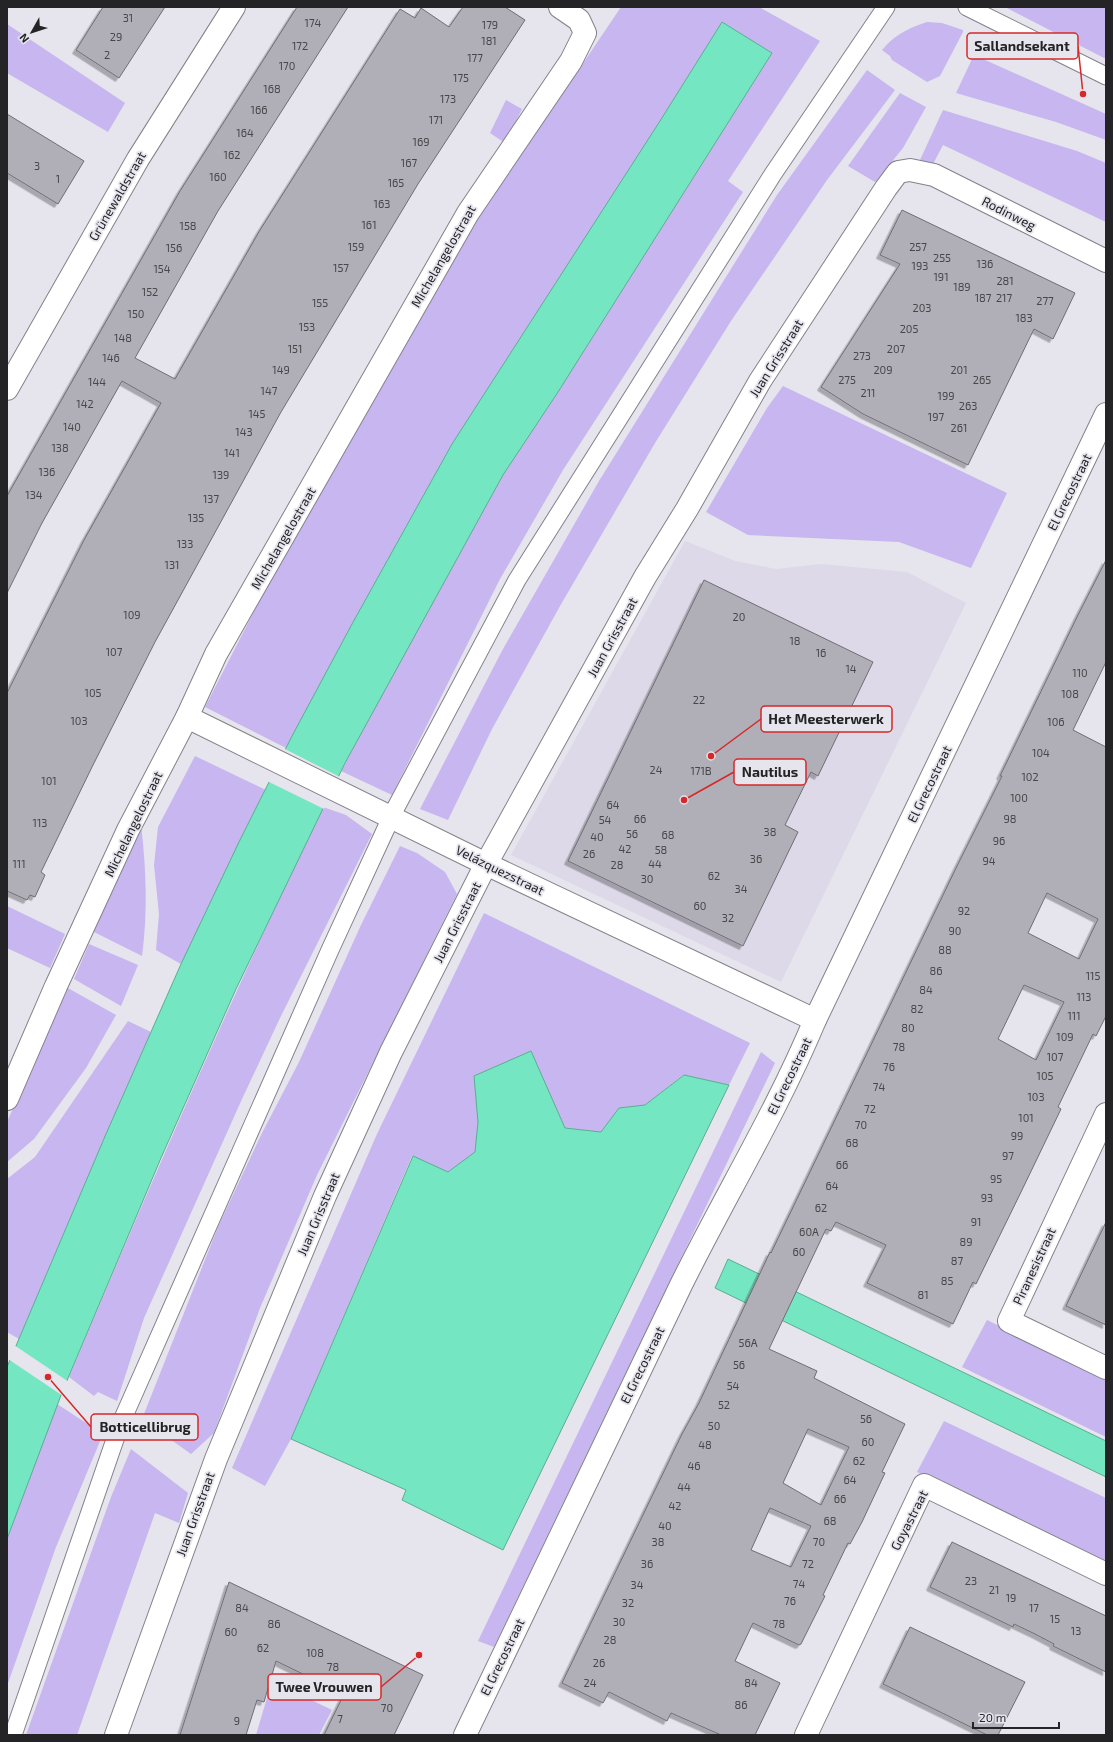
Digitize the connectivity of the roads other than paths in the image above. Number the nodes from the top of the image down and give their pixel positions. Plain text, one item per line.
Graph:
1 (234, 7) edge
2 (560, 7) edge
3 (967, 7) edge
4 (878, 10) edge
5 (1106, 76) edge
6 (910, 170) joint
7 (1106, 262) edge
8 (7, 389) edge
9 (1106, 414) edge
10 (186, 717) junction
11 (392, 817) junction
12 (486, 864) junction
13 (815, 1020) junction
14 (7, 1099) edge
15 (1106, 1114) edge
16 (1106, 1368) edge
17 (1106, 1574) edge
18 (13, 1735) edge
19 (116, 1735) edge
20 (465, 1735) edge
21 (806, 1735) edge

1 - 8 street, Grünewaldstraat
2 - 10 street, Michelangelostraat
3 - 5 lane
4 - 11 lane
6 - 7 street, Rodinweg
6 - 12 street, Juan Grisstraat
9 - 13 street, El Grecostraat
10 - 11 street, Velázquezstraat
10 - 14 street, Michelangelostraat
11 - 12 street, Velázquezstraat
11 - 18 lane
12 - 13 street, Velázquezstraat
12 - 19 street, Juan Grisstraat
13 - 20 street, El Grecostraat
15 - 16 street, Piranesistraat
17 - 21 street, Goyastraat

